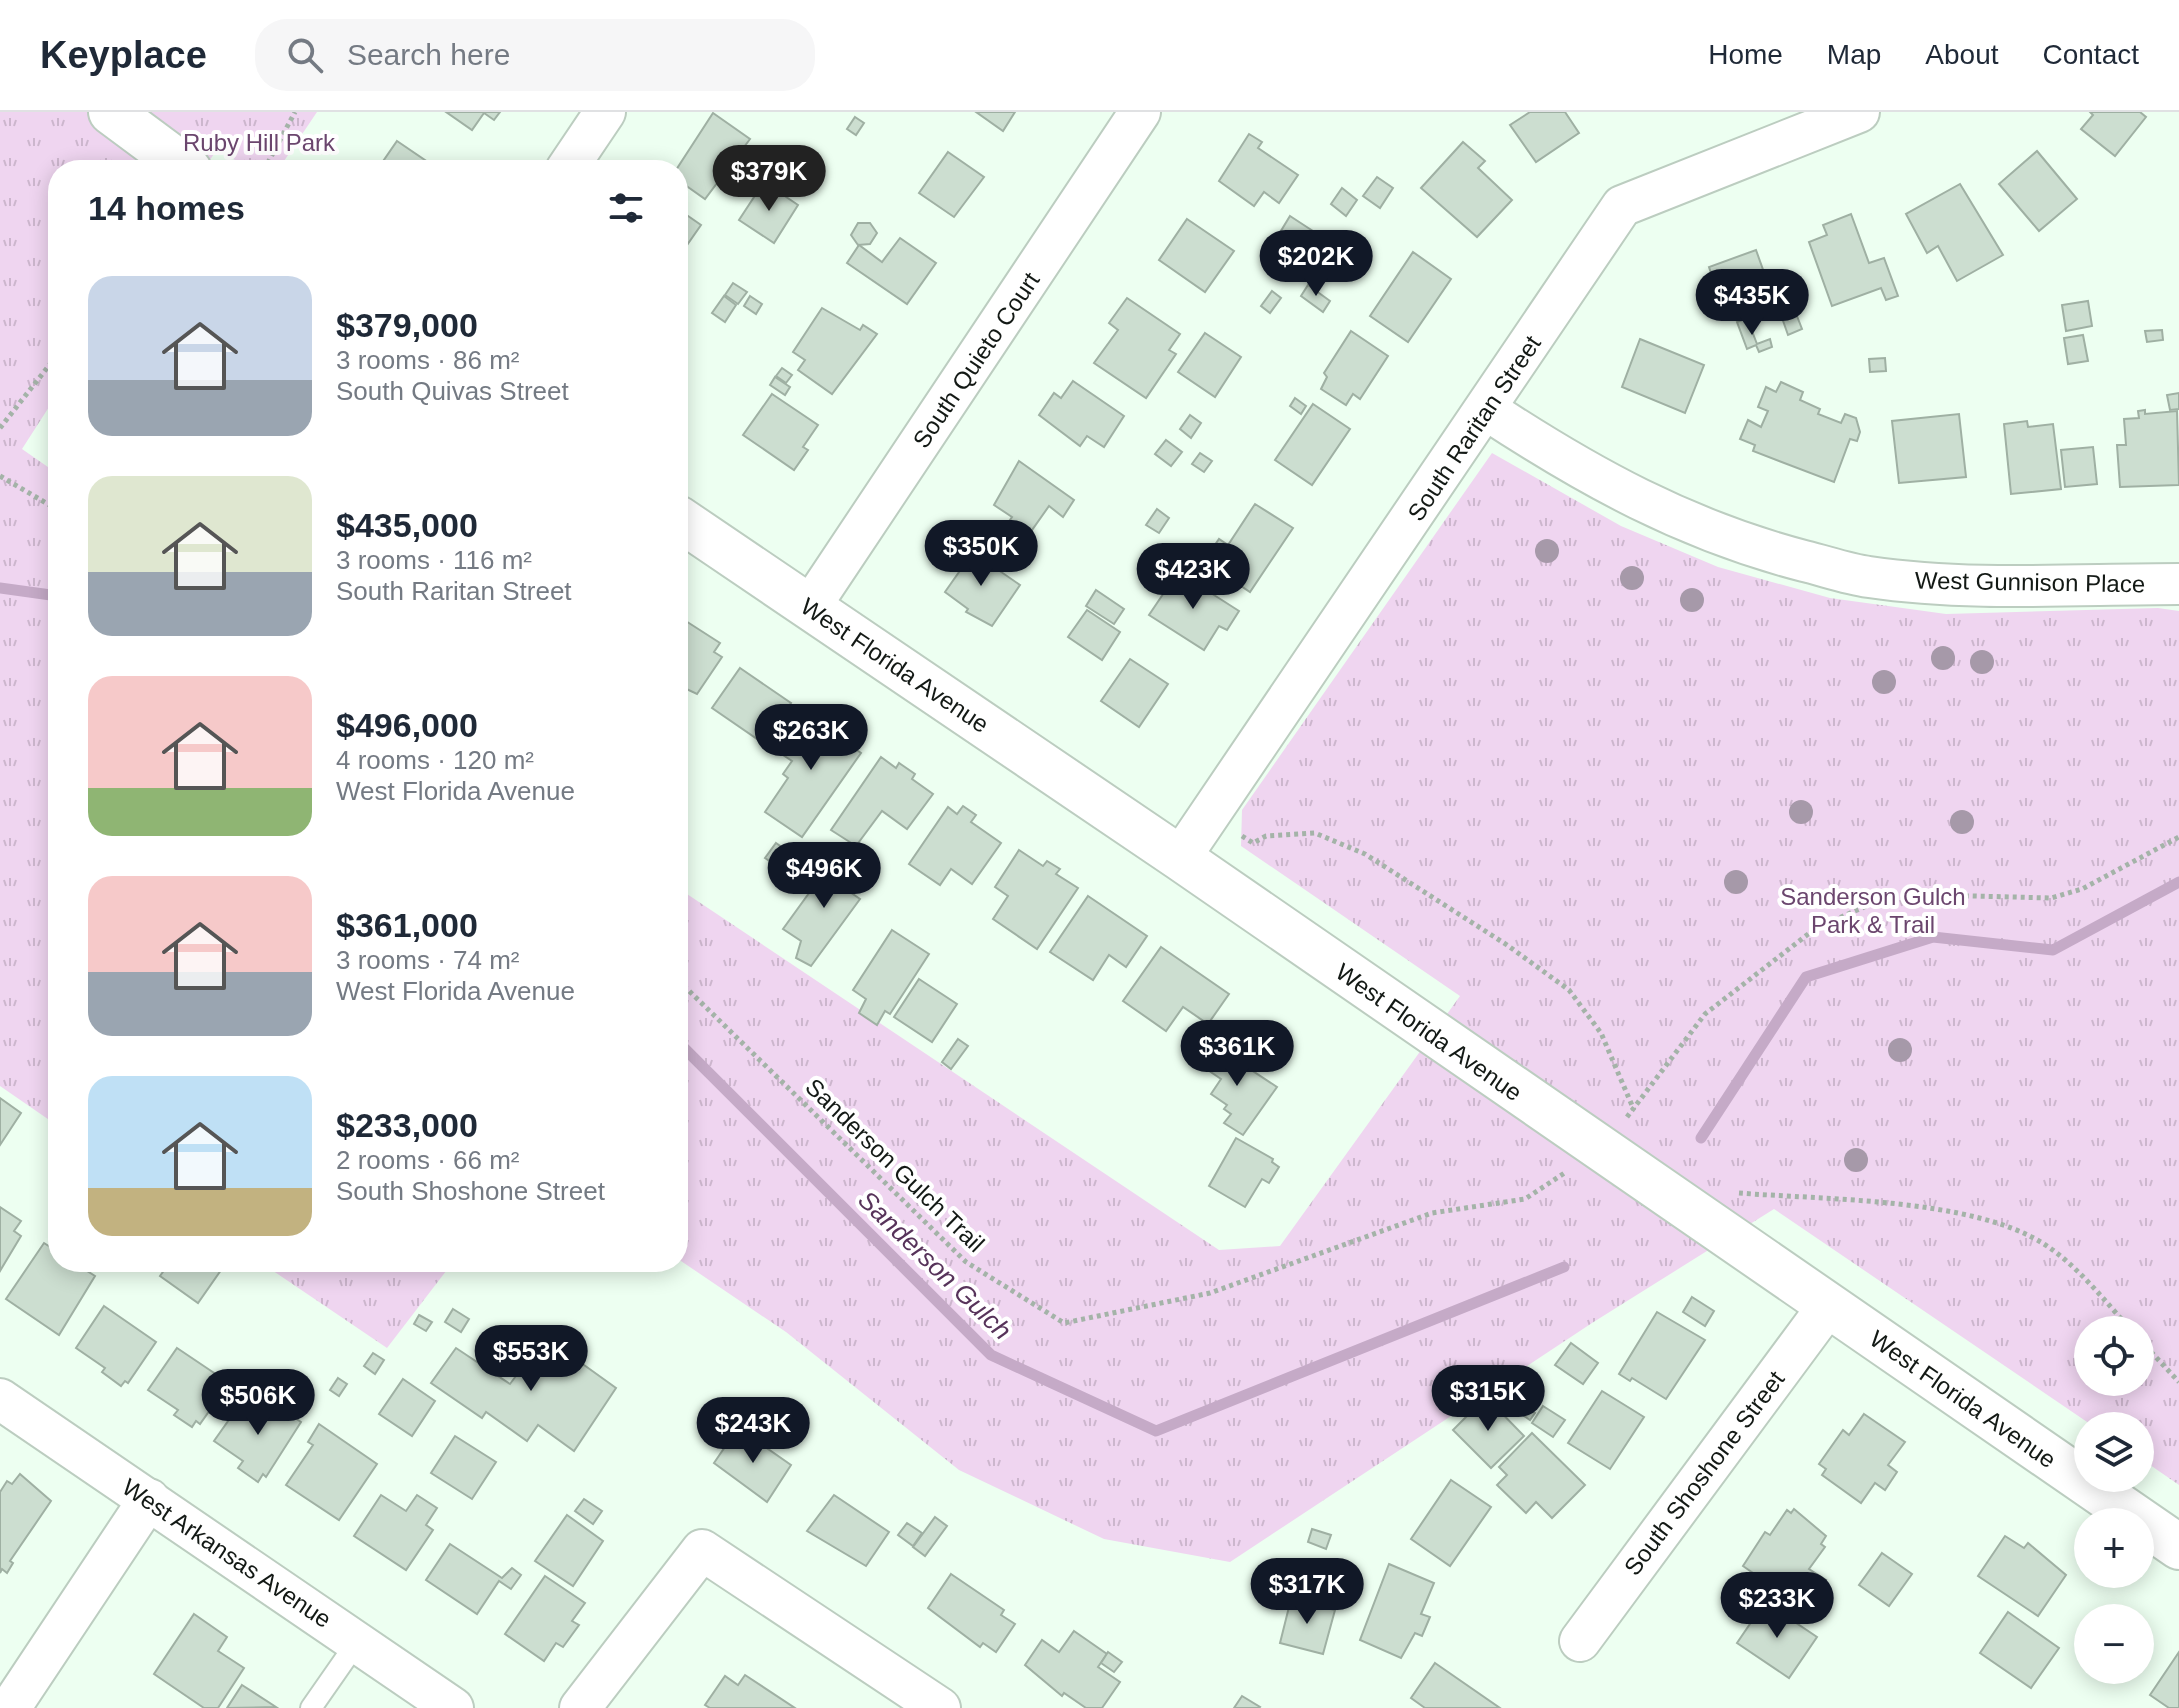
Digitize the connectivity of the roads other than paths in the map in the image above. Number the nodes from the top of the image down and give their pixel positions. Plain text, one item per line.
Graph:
1 (111, 112) edge
2 (605, 112) edge
3 (1140, 112) edge
4 (1859, 112) edge
5 (176, 160) edge
6 (573, 160) edge
7 (1487, 410) junction
8 (688, 525) edge
9 (2179, 584) edge
10 (810, 607) junction
11 (1180, 858) junction
12 (1828, 1306) junction
13 (0, 1399) edge
14 (149, 1499) junction
15 (2179, 1547) edge
16 (1580, 1641) dead end
17 (357, 1642) junction
18 (10, 1708) edge
19 (311, 1708) edge
20 (453, 1708) edge
21 (580, 1708) edge
22 (940, 1708) edge

1 - 5 street
2 - 6 street
3 - 10 street, South Quieto Court
4 - 7 street, South Raritan Street
7 - 9 street, West Gunnison Place
7 - 11 street, South Raritan Street
8 - 10 street, West Florida Avenue
10 - 11 street, West Florida Avenue
11 - 12 street, West Florida Avenue
12 - 15 street, West Florida Avenue
12 - 16 street, South Shoshone Street
13 - 14 street, West Arkansas Avenue
14 - 17 street, West Arkansas Avenue
14 - 18 street
17 - 19 lane
17 - 20 street, West Arkansas Avenue
21 - 22 street

